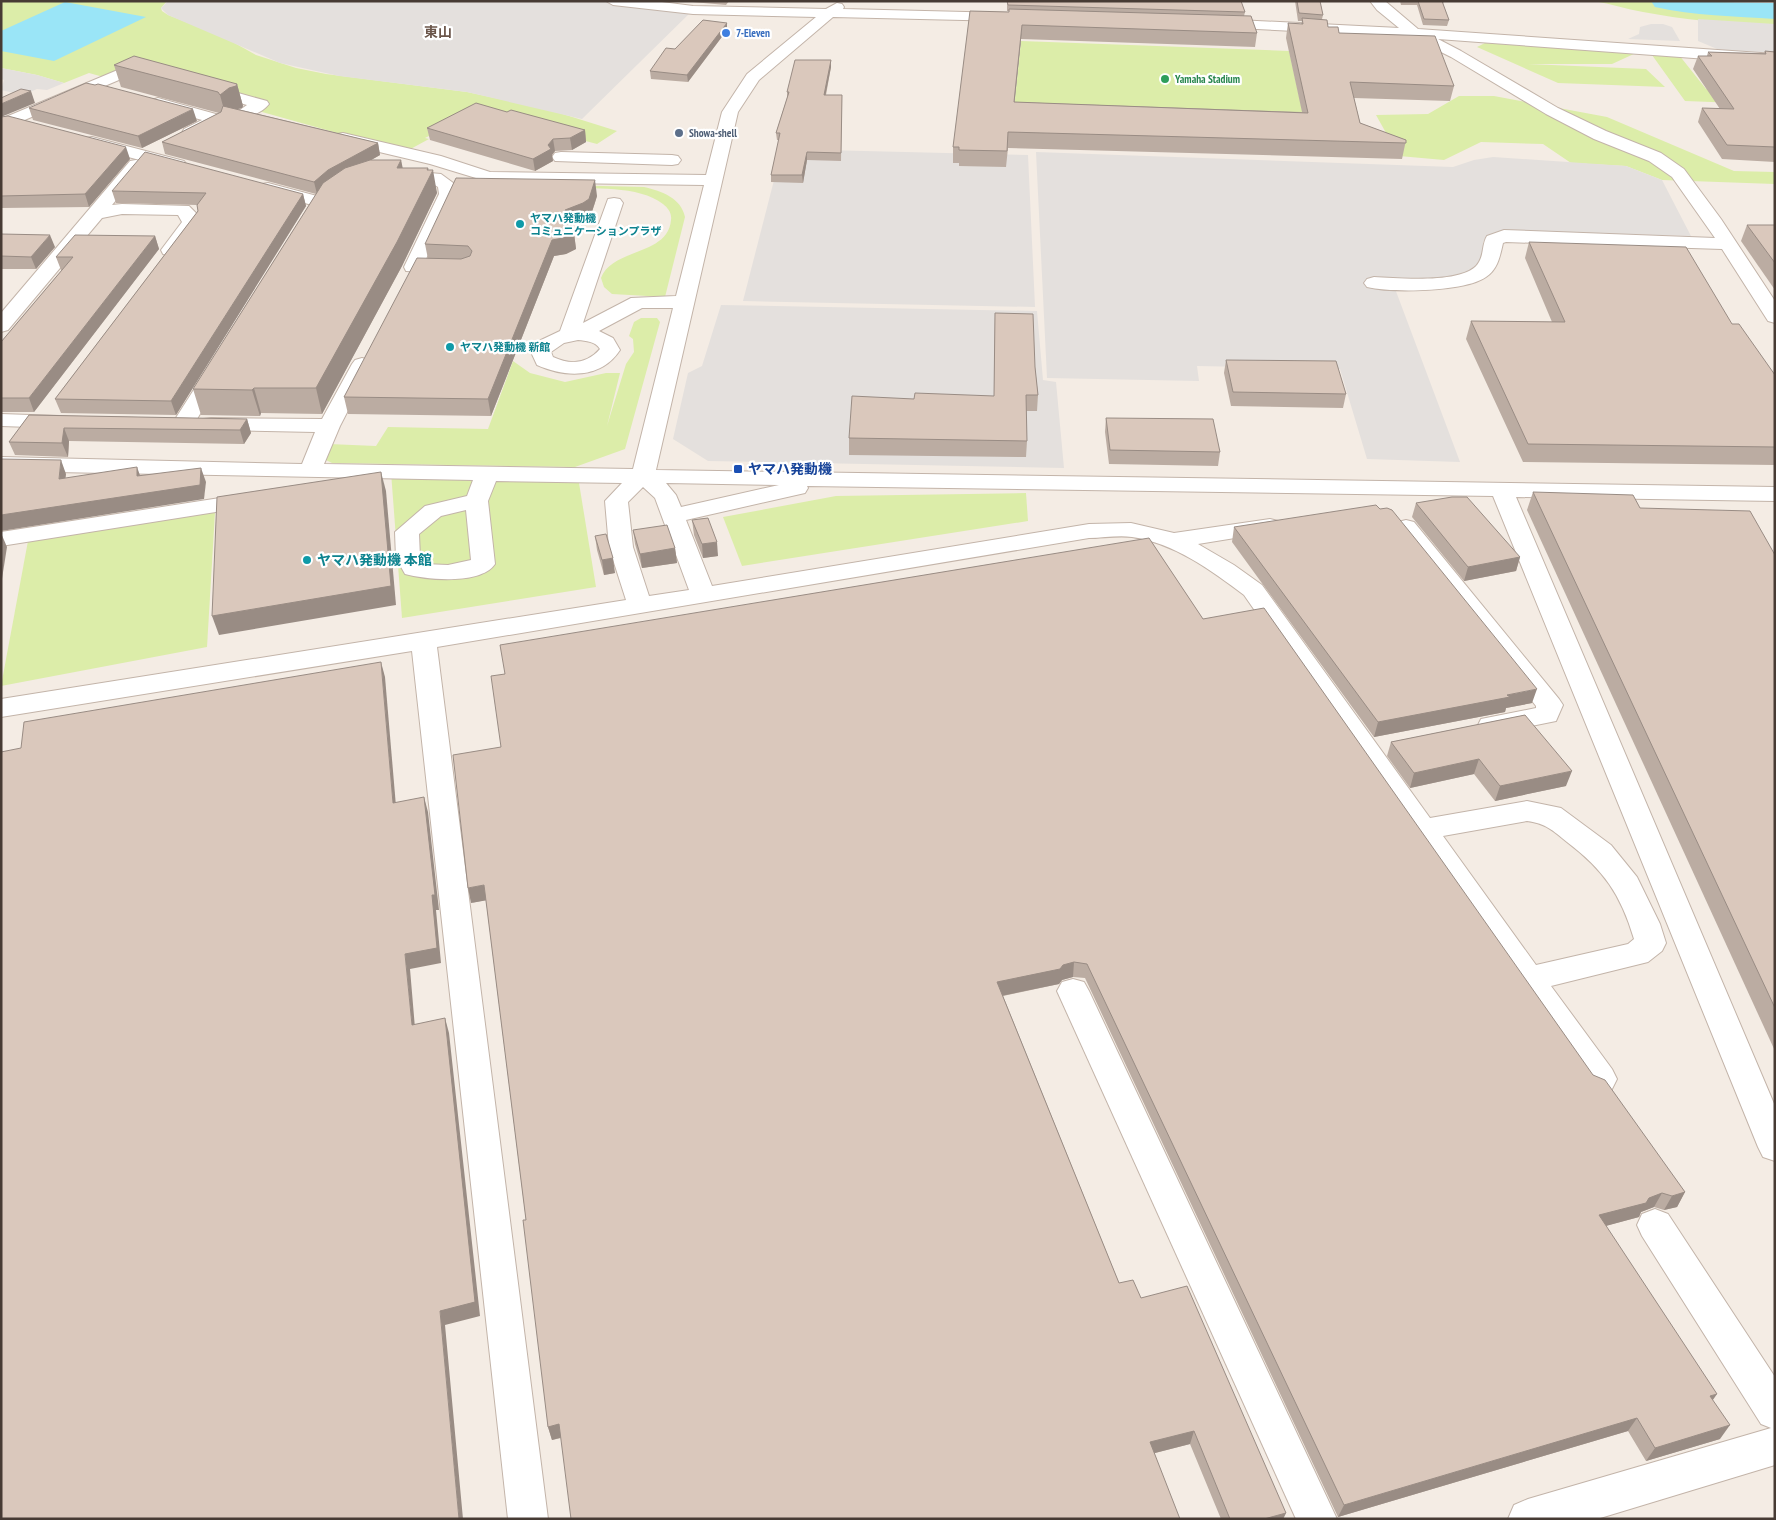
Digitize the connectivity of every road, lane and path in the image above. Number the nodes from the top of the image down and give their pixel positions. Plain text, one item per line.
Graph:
1 (614, 1) edge
2 (1378, 1) edge
3 (630, 2) edge
4 (738, 7) edge
5 (837, 7) edge
6 (1017, 17) edge
7 (1204, 22) edge
8 (1414, 33) junction
9 (1775, 59) edge
10 (169, 79) edge
11 (187, 84) edge
12 (91, 86) junction
13 (118, 93) edge
14 (145, 100) edge
15 (271, 121) edge
16 (6, 123) edge
17 (39, 128) edge
18 (329, 134) edge
19 (77, 138) edge
20 (144, 156) junction
21 (561, 157) edge
22 (707, 166) junction
23 (190, 168) edge
24 (383, 176) edge
25 (489, 177) junction
26 (359, 180) edge
27 (255, 185) edge
28 (446, 185) junction
29 (614, 203) dead end
30 (96, 213) junction
31 (1727, 244) junction
32 (161, 262) edge
33 (456, 268) edge
34 (1374, 283) dead end
35 (685, 302) junction
36 (1775, 317) edge
37 (1, 326) edge
38 (229, 350) edge
39 (368, 351) edge
40 (1, 420) edge
41 (79, 422) edge
42 (328, 426) junction
43 (1, 464) edge
44 (310, 471) junction
45 (487, 473) junction
46 (643, 475) junction
47 (840, 479) junction
48 (1501, 489) junction
49 (1775, 494) edge
50 (272, 497) edge
51 (478, 501) dead end
52 (1378, 512) edge
53 (673, 516) junction
54 (1290, 523) edge
55 (1, 539) edge
56 (1175, 540) junction
57 (703, 595) junction
58 (640, 606) junction
59 (424, 642) junction
60 (1, 708) edge
61 (1471, 729) edge
62 (1394, 744) edge
63 (1366, 749) junction
64 (1423, 829) junction
65 (1529, 979) junction
66 (1073, 991) dead end
67 (1600, 1079) edge
68 (1775, 1147) edge
69 (1655, 1225) dead end
70 (1775, 1411) edge
71 (1775, 1446) edge
72 (528, 1519) edge
73 (1317, 1519) edge
74 (1528, 1519) edge

1 - 3 street
2 - 8 street
3 - 4 street
4 - 5 street
5 - 6 street
5 - 22 street
7 - 8 street
8 - 9 street
8 - 31 street
10 - 12 street
11 - 15 street
12 - 13 street
12 - 16 street
14 - 20 street
16 - 17 street
18 - 25 street
19 - 20 street
20 - 23 street
20 - 30 street
21 - 22 street
22 - 25 street
22 - 35 street
24 - 28 street
25 - 28 street
26 - 27 street
28 - 33 street
29 - 35 street
30 - 32 street
30 - 37 street
31 - 34 street
31 - 36 street
35 - 46 street
38 - 42 street
39 - 42 street
40 - 41 street
42 - 44 street
43 - 44 street
44 - 45 street
45 - 46 street
45 - 51 street
46 - 47 street
46 - 53 street
46 - 58 street
47 - 48 street
47 - 53 street
48 - 49 street
48 - 68 street
50 - 55 street
52 - 61 street
53 - 57 street
54 - 56 street
56 - 57 street
56 - 63 street
57 - 58 street
58 - 59 street
59 - 60 street
59 - 72 street
62 - 63 street
63 - 64 street
64 - 65 street
64 - 65 street
65 - 67 street
66 - 73 street
69 - 70 street
71 - 74 street

